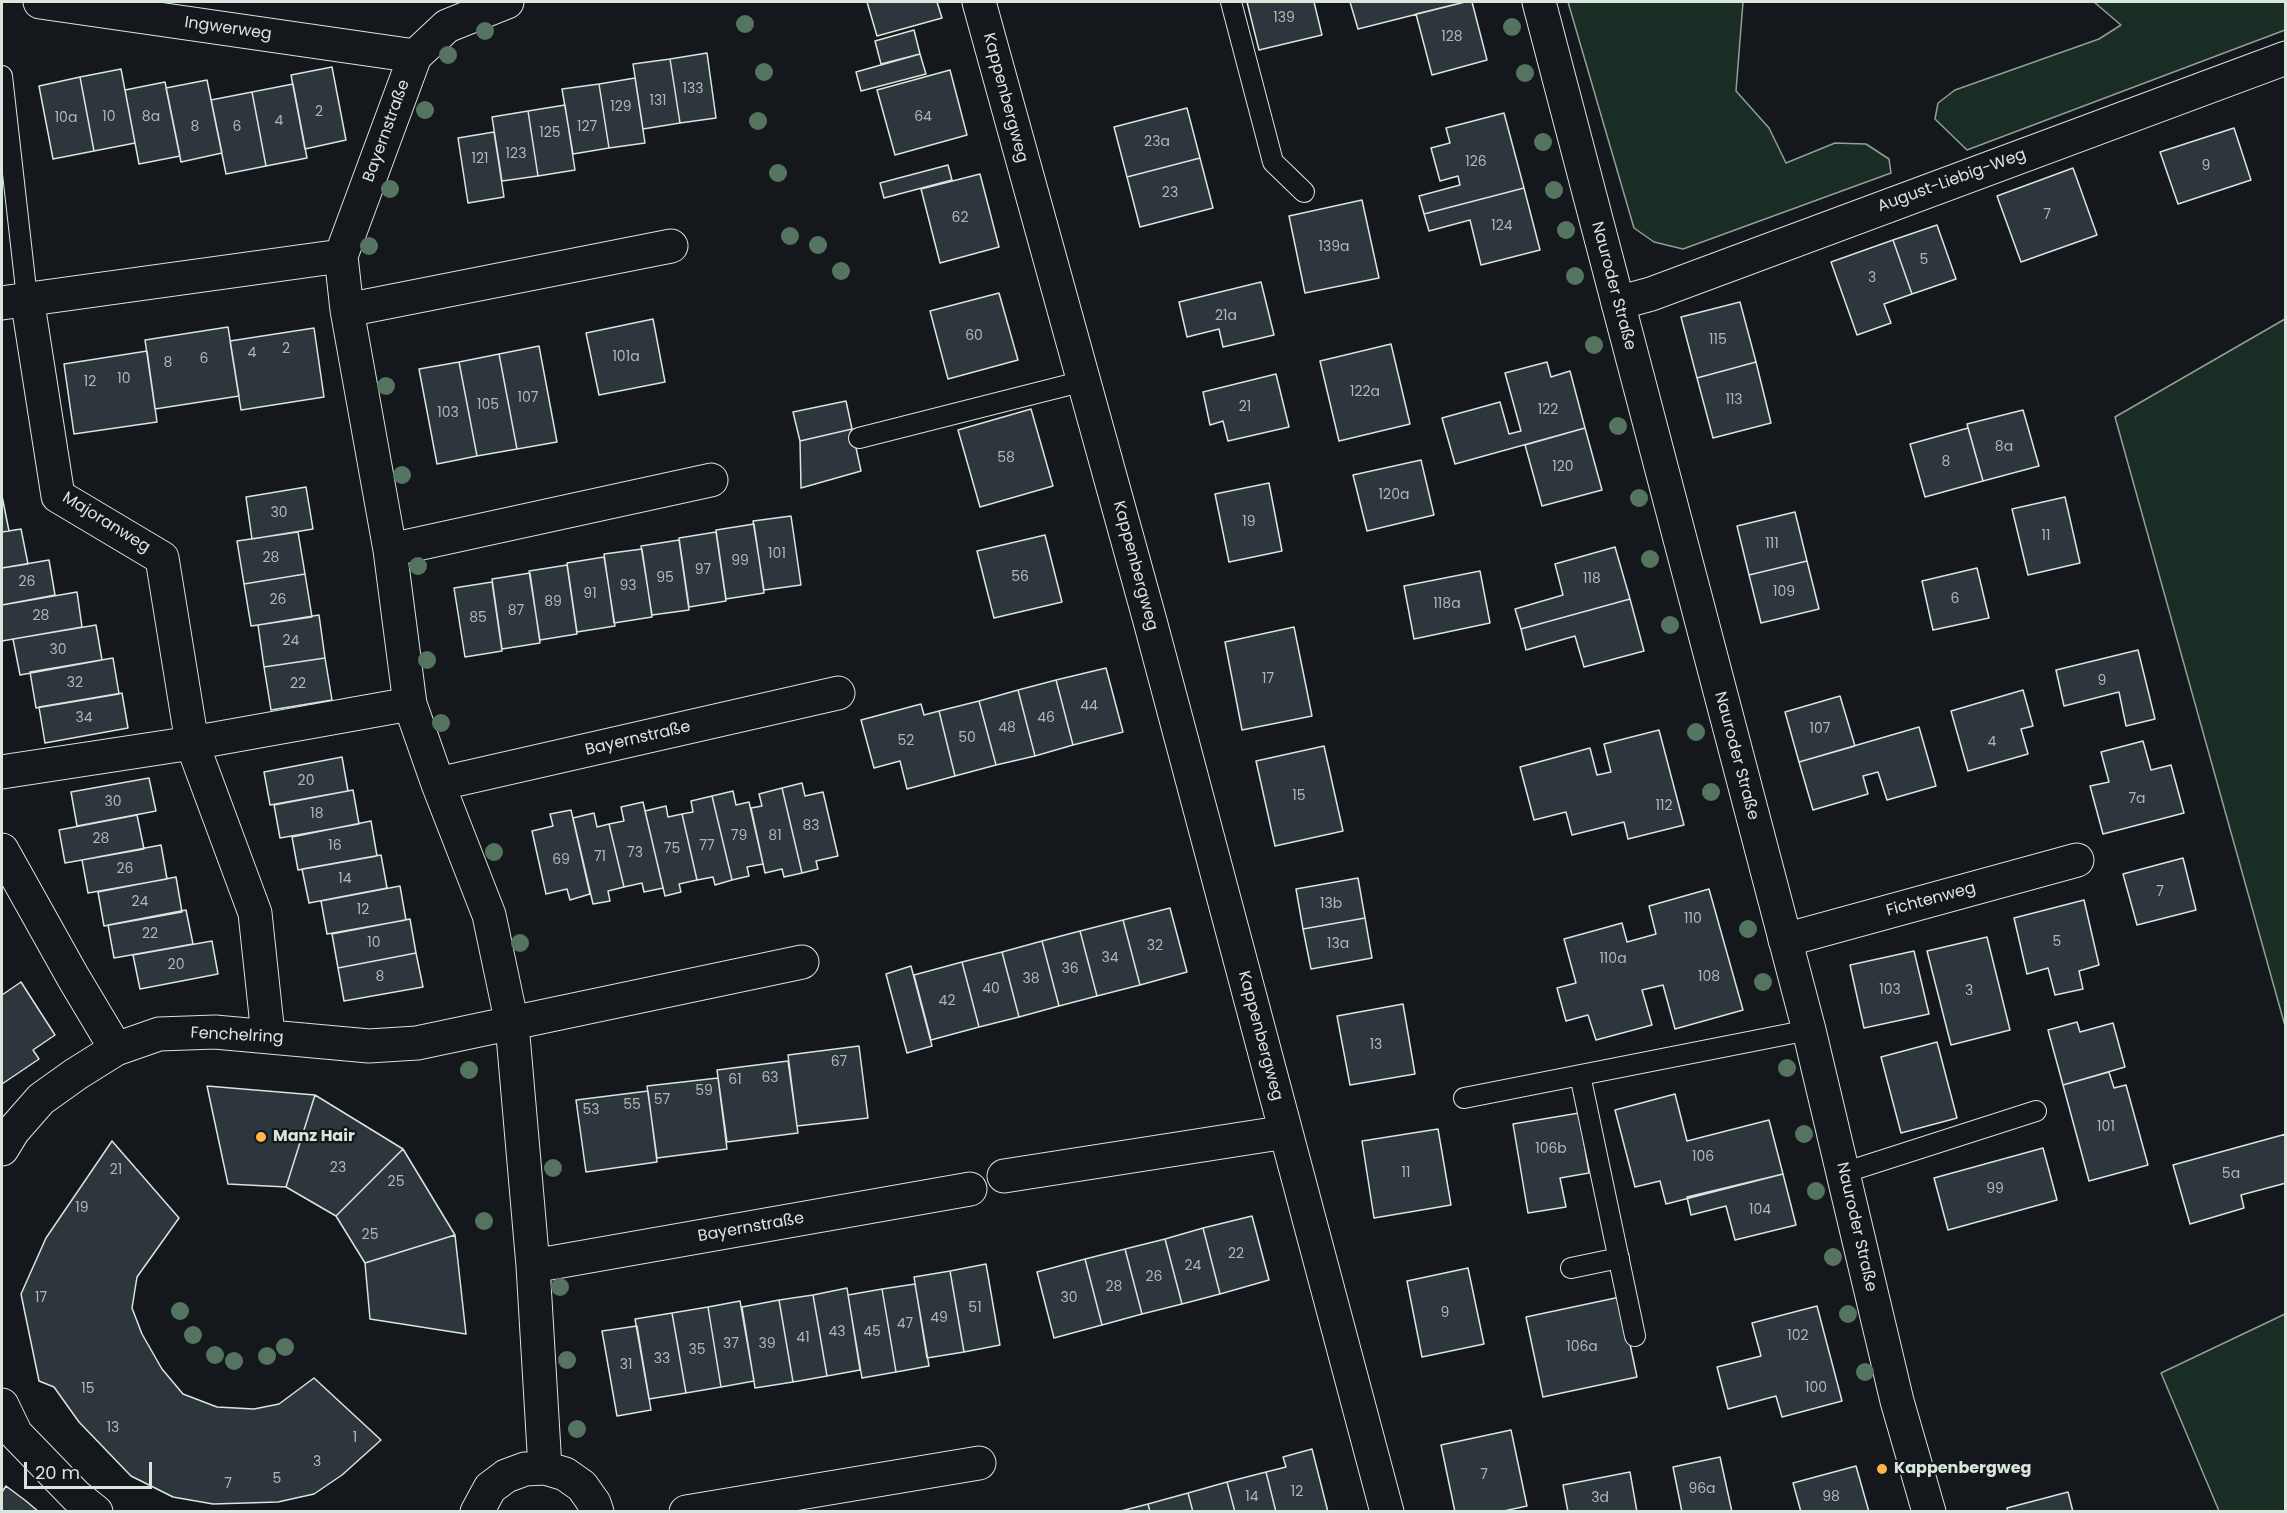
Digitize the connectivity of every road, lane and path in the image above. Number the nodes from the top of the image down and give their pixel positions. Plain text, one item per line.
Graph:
1 (40, 2) edge
2 (507, 2) edge
3 (979, 2) edge
4 (1231, 2) edge
5 (1539, 2) edge
6 (415, 56) junction
7 (2286, 58) edge
8 (2, 76) edge
9 (1304, 192) dead end
10 (671, 246) dead end
11 (341, 256) junction
12 (14, 300) edge
13 (1618, 303) junction
14 (347, 310) junction
15 (1084, 381) junction
16 (859, 438) dead end
17 (711, 480) dead end
18 (390, 550) junction
19 (838, 693) dead end
20 (410, 704) junction
21 (192, 743) junction
22 (2, 772) edge
23 (438, 784) junction
24 (2, 850) edge
25 (2076, 860) dead end
26 (1785, 940) junction
27 (802, 962) dead end
28 (512, 1024) junction
29 (1809, 1030) junction
30 (268, 1035) junction
31 (116, 1049) junction
32 (1580, 1075) junction
33 (1464, 1098) dead end
34 (2036, 1111) dead end
35 (1286, 1132) junction
36 (2, 1149) edge
37 (1843, 1173) junction
38 (1004, 1176) dead end
39 (970, 1189) dead end
40 (1619, 1258) junction
41 (533, 1266) junction
42 (1571, 1268) dead end
43 (1635, 1336) dead end
44 (2, 1405) edge
45 (979, 1463) dead end
46 (544, 1468) junction
47 (96, 1512) edge
48 (477, 1512) edge
49 (597, 1512) edge
50 (686, 1512) edge
51 (1387, 1512) edge
52 (1929, 1512) edge

1 - 6 street, Ingwerweg
2 - 6 street, Bayernstraße
3 - 15 street, Kappenbergweg
4 - 9 lane
5 - 13 street, Nauroder Straße
6 - 11 street, Bayernstraße
7 - 13 street, August-Liebig-Weg
8 - 12 lane
10 - 14 street
11 - 12 street
11 - 14 street, Bayernstraße
12 - 21 street, Majoranweg
13 - 26 street, Nauroder Straße
14 - 18 street, Bayernstraße
15 - 16 lane
15 - 35 street, Kappenbergweg
17 - 18 street
18 - 20 street, Bayernstraße
19 - 23 street, Bayernstraße
20 - 21 street
20 - 23 street, Bayernstraße
21 - 22 street
21 - 30 street, Majoranweg
23 - 28 street, Bayernstraße
24 - 31 street
25 - 26 street, Fichtenweg
26 - 29 street, Nauroder Straße
27 - 28 street
28 - 30 street, Fenchelring
28 - 41 street, Bayernstraße
29 - 32 lane
29 - 37 street, Nauroder Straße
30 - 31 street, Fenchelring
31 - 36 street, Fenchelring
32 - 33 lane
32 - 40 lane
34 - 37 lane
35 - 38 street
35 - 51 street, Kappenbergweg
37 - 52 street, Nauroder Straße
39 - 41 street, Bayernstraße
40 - 42 lane
40 - 43 lane
41 - 46 street, Bayernstraße
44 - 47 street
45 - 50 street
46 - 48 street
46 - 49 street

